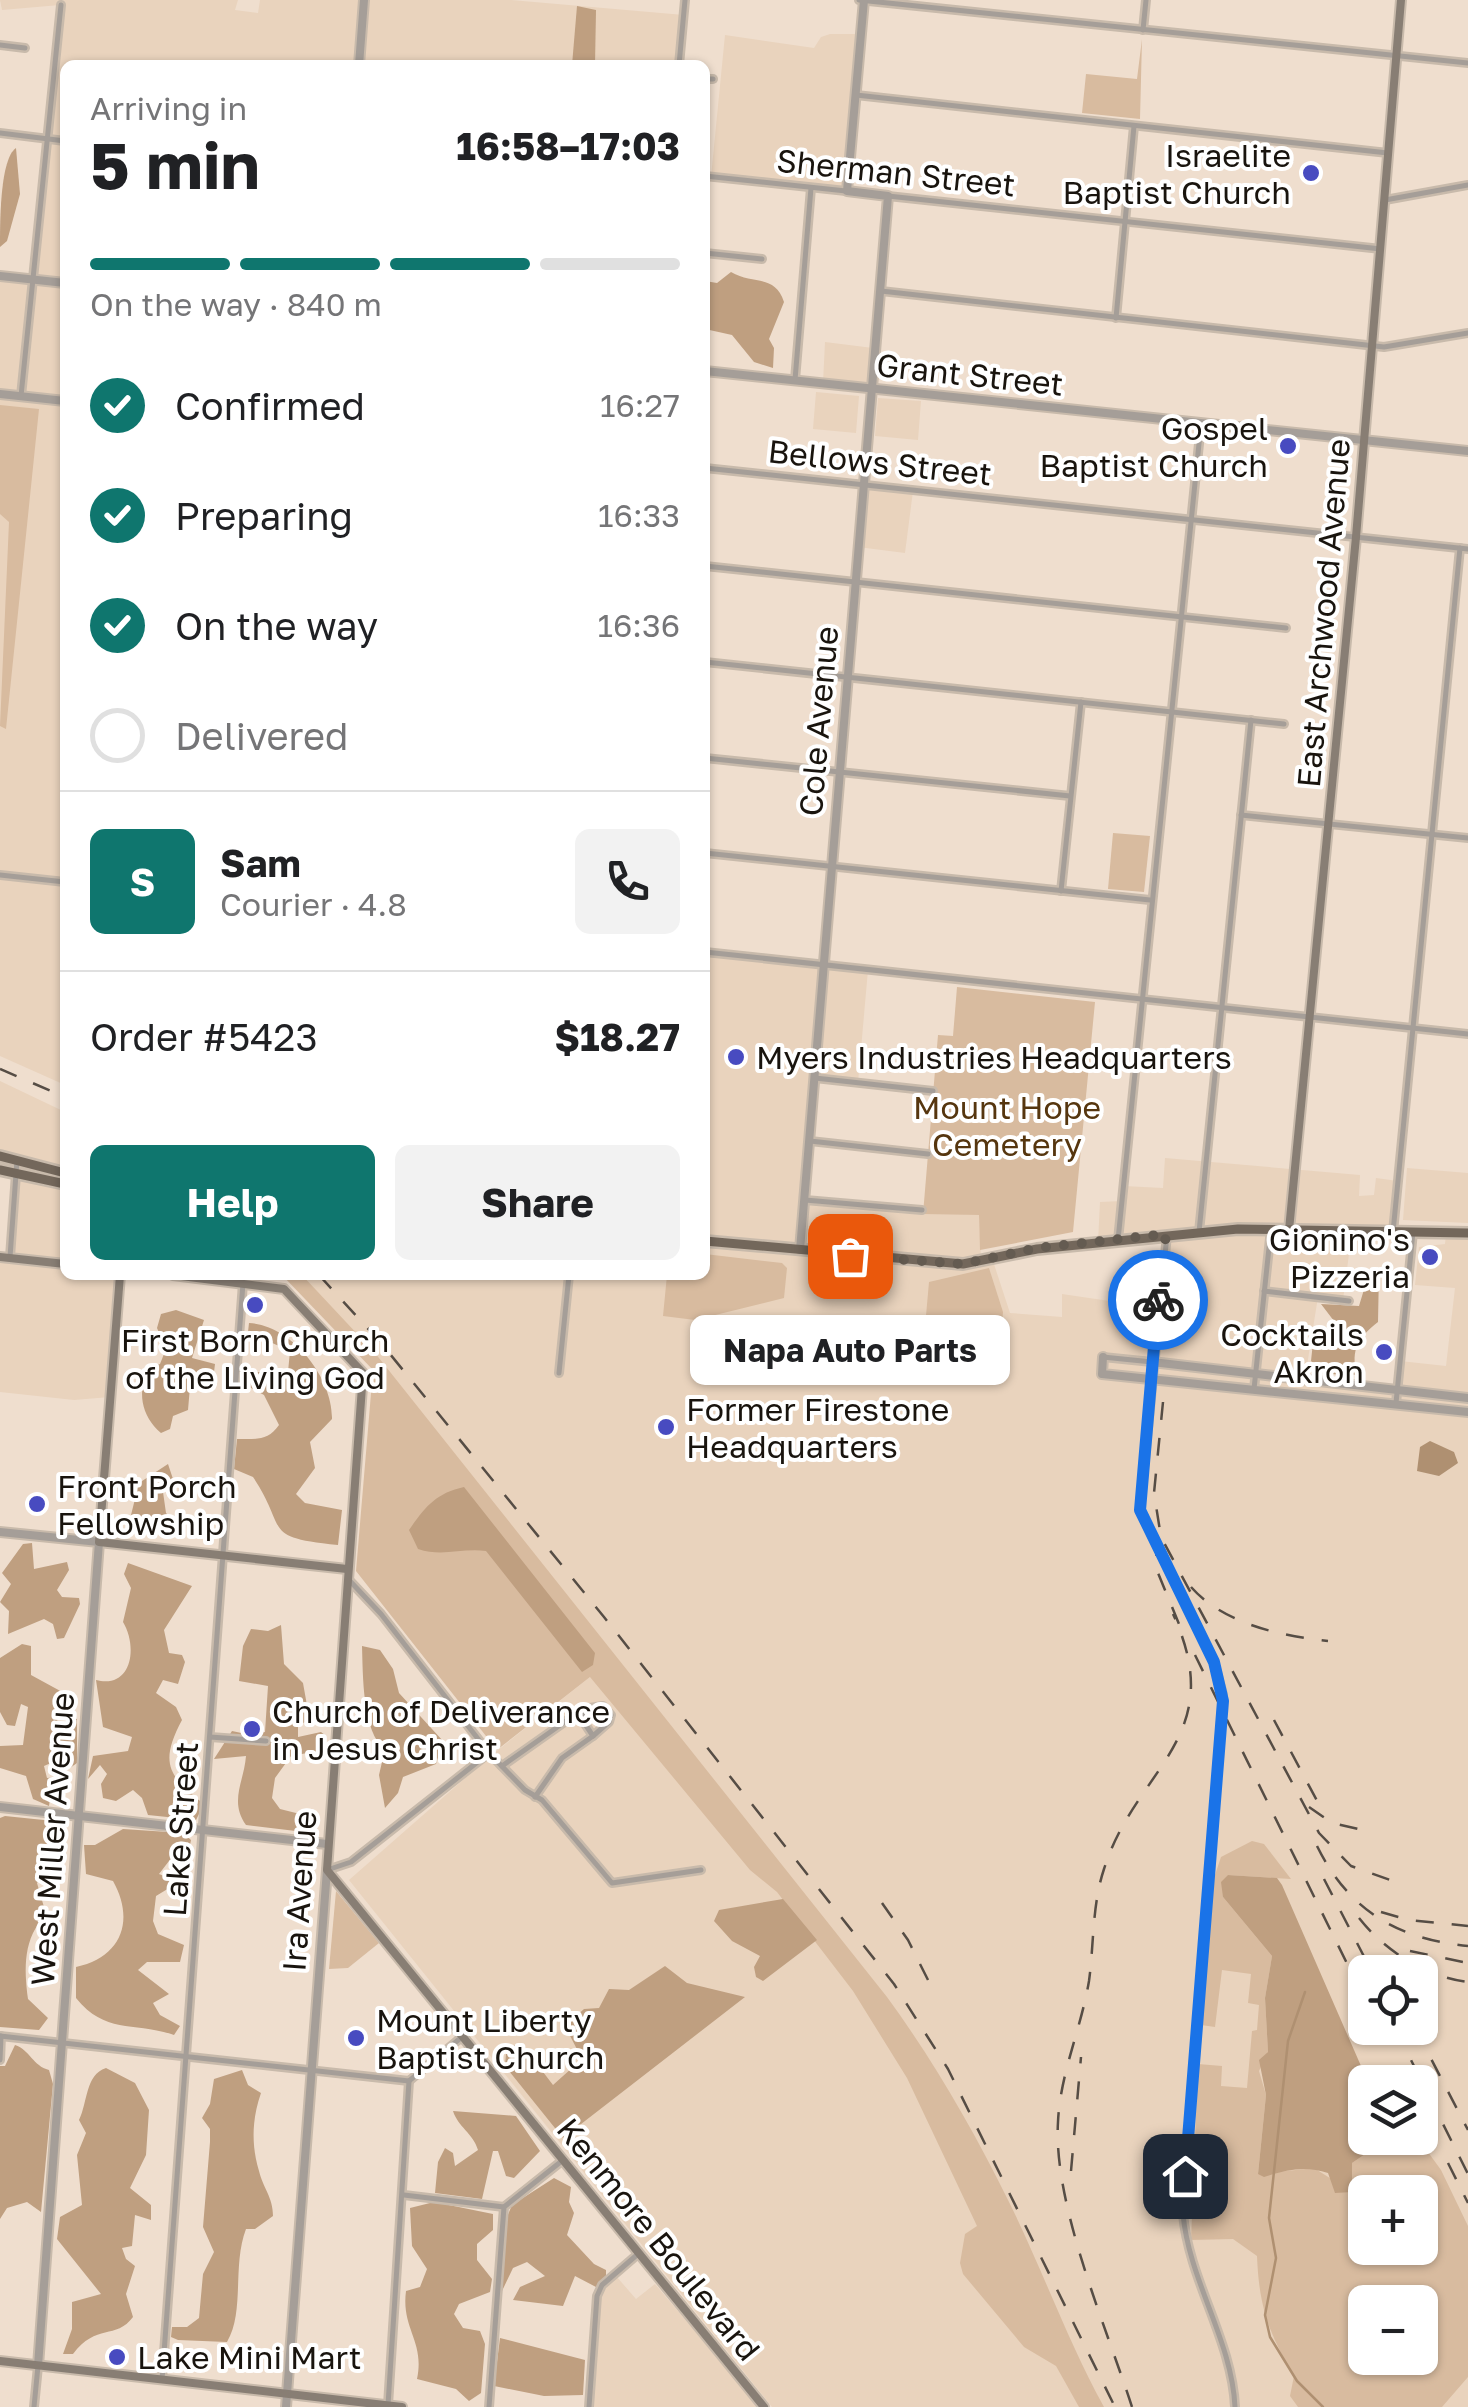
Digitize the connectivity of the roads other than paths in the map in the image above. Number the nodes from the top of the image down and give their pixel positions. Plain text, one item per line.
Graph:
1 (364, 0) edge
2 (685, 0) edge
3 (862, 0) edge
4 (1146, 0) edge
5 (1401, 0) edge
6 (61, 5) dead end
7 (1143, 30) junction
8 (0, 46) edge
9 (25, 48) dead end
10 (1396, 58) junction
11 (359, 60) edge
12 (679, 60) edge
13 (1468, 63) edge
14 (710, 80) edge
15 (713, 80) dead end
16 (856, 95) junction
17 (1134, 125) junction
18 (0, 134) edge
19 (46, 139) junction
20 (60, 141) edge
21 (1388, 152) junction
22 (710, 177) edge
23 (1468, 186) edge
24 (811, 188) junction
25 (847, 191) junction
26 (888, 196) junction
27 (1385, 200) junction
28 (1125, 221) junction
29 (1381, 248) junction
30 (710, 254) edge
31 (762, 259) dead end
32 (0, 276) edge
33 (32, 279) junction
34 (60, 282) edge
35 (881, 292) junction
36 (1116, 318) junction
37 (1468, 332) edge
38 (1373, 346) junction
39 (710, 372) edge
40 (795, 380) junction
41 (870, 388) junction
42 (0, 394) edge
43 (21, 396) junction
44 (60, 400) edge
45 (1201, 424) junction
46 (1364, 441) junction
47 (1468, 451) edge
48 (710, 469) edge
49 (862, 485) junction
50 (1191, 520) junction
51 (1356, 538) junction
52 (1460, 548) junction
53 (1468, 549) edge
54 (710, 567) edge
55 (855, 582) junction
56 (1180, 617) junction
57 (1286, 628) dead end
58 (710, 662) edge
59 (847, 676) junction
60 (1081, 702) junction
61 (1170, 712) junction
62 (1251, 720) junction
63 (1284, 724) dead end
64 (710, 759) edge
65 (839, 772) junction
66 (1070, 796) junction
67 (1241, 815) junction
68 (1328, 824) junction
69 (1431, 834) junction
70 (1468, 838) edge
71 (710, 854) edge
72 (832, 866) junction
73 (0, 875) edge
74 (60, 881) edge
75 (1061, 891) junction
76 (1151, 900) junction
77 (710, 953) edge
78 (824, 965) junction
79 (1142, 998) junction
80 (1222, 1008) junction
81 (1310, 1017) junction
82 (1413, 1028) junction
83 (1468, 1034) edge
84 (815, 1078) junction
85 (933, 1092) dead end
86 (810, 1140) junction
87 (928, 1154) dead end
88 (0, 1156) edge
89 (17, 1160) junction
90 (0, 1170) edge
91 (60, 1172) edge
92 (16, 1174) junction
93 (60, 1183) edge
94 (805, 1200) junction
95 (922, 1210) dead end
96 (1271, 1230) junction
97 (1289, 1230) junction
98 (1200, 1232) junction
99 (1393, 1232) junction
100 (1412, 1232) junction
101 (1468, 1233) edge
102 (1166, 1234) junction
103 (1118, 1240) junction
104 (710, 1241) edge
105 (800, 1250) junction
106 (5, 1257) edge
107 (60, 1263) edge
108 (120, 1280) edge
109 (217, 1280) edge
110 (570, 1280) edge
111 (244, 1283) junction
112 (1264, 1291) junction
113 (1349, 1301) dead end
114 (1103, 1357) joint
115 (1152, 1362) junction
116 (1256, 1372) junction
117 (559, 1373) dead end
118 (1151, 1380) junction
119 (1254, 1389) junction
120 (1397, 1390) junction
121 (1468, 1398) edge
122 (1396, 1405) junction
123 (1468, 1412) edge
124 (0, 1532) edge
125 (99, 1542) junction
126 (224, 1556) junction
127 (347, 1574) junction
128 (586, 1708) junction
129 (593, 1736) junction
130 (210, 1737) junction
131 (266, 1741) dead end
132 (489, 1753) junction
133 (502, 1766) junction
134 (535, 1797) junction
135 (0, 1808) edge
136 (78, 1817) junction
137 (202, 1831) junction
138 (328, 1844) junction
139 (327, 1870) junction
140 (701, 1870) dead end
141 (464, 2035) junction
142 (1, 2036) edge
143 (62, 2044) junction
144 (186, 2056) junction
145 (0, 2060) edge
146 (310, 2070) junction
147 (409, 2081) junction
148 (563, 2160) junction
149 (404, 2195) junction
150 (504, 2206) junction
151 (638, 2254) junction
152 (0, 2361) edge
153 (38, 2366) junction
154 (162, 2380) junction
155 (286, 2394) junction
156 (388, 2406) edge
157 (34, 2407) edge
158 (286, 2407) edge
159 (402, 2407) edge
160 (489, 2407) edge
161 (589, 2407) edge
162 (764, 2407) edge
163 (1236, 2407) edge

1 - 11 street
2 - 12 street
3 - 7 street
3 - 16 street
4 - 7 street
5 - 10 main road, East Archwood Avenue
6 - 19 street
7 - 10 street
8 - 9 street
10 - 13 street
10 - 21 main road, East Archwood Avenue
14 - 15 street
16 - 17 street
16 - 25 street
17 - 21 street
17 - 28 street
18 - 19 street
19 - 20 street
19 - 33 street
21 - 27 main road, East Archwood Avenue
22 - 24 street, Sherman Street
23 - 27 street
24 - 25 street, Sherman Street
24 - 40 street
25 - 26 street, Sherman Street
26 - 28 street, Sherman Street
26 - 35 street, Cole Avenue
27 - 29 main road, East Archwood Avenue
28 - 29 street, Sherman Street
28 - 36 street
29 - 38 main road, East Archwood Avenue
30 - 31 street
32 - 33 street
33 - 34 street
33 - 43 street
35 - 36 street
35 - 41 street, Cole Avenue
36 - 38 street
37 - 38 street
38 - 46 main road, East Archwood Avenue
39 - 40 street, Grant Street
40 - 41 street, Grant Street
41 - 45 street, Grant Street
41 - 49 street, Cole Avenue
42 - 43 street
43 - 44 street
45 - 46 street, Grant Street
45 - 50 street
46 - 47 street, Grant Street
46 - 51 main road, East Archwood Avenue
48 - 49 street, Bellows Street
49 - 50 street, Bellows Street
49 - 55 street, Cole Avenue
50 - 51 street, Bellows Street
50 - 56 street
51 - 52 street, Bellows Street
51 - 68 main road, East Archwood Avenue
52 - 53 street, Bellows Street
52 - 69 street
54 - 55 street
55 - 56 street
55 - 59 street, Cole Avenue
56 - 57 street
56 - 61 street
58 - 59 street
59 - 60 street
59 - 65 street, Cole Avenue
60 - 61 street
60 - 66 street
61 - 62 street
61 - 76 street
62 - 63 street
62 - 67 street
64 - 65 street
65 - 66 street
65 - 72 street, Cole Avenue
66 - 75 street
67 - 68 street
67 - 80 street
68 - 69 street
68 - 81 main road, East Archwood Avenue
69 - 70 street
69 - 82 street
71 - 72 street
72 - 75 street
72 - 78 street, Cole Avenue
73 - 74 street
75 - 76 street
76 - 79 street
77 - 78 street
78 - 79 street
78 - 84 street, Cole Avenue
79 - 80 street
79 - 103 street
80 - 81 street
80 - 98 street
81 - 82 street
81 - 97 main road, East Archwood Avenue
82 - 83 street
82 - 99 street
84 - 85 street
84 - 86 street, Cole Avenue
86 - 87 street
86 - 94 street, Cole Avenue
88 - 89 main road
89 - 91 main road
89 - 92 street
90 - 92 main road
92 - 93 main road
92 - 106 street
94 - 95 street
94 - 105 street, Cole Avenue
96 - 97 main road
96 - 98 main road
96 - 112 street
97 - 99 main road
98 - 102 main road
99 - 100 main road
100 - 101 main road
100 - 120 street
102 - 103 main road
102 - 115 street
103 - 105 main road
104 - 105 main road
106 - 107 main road
108 - 125 main road, West Miller Avenue
109 - 111 main road
110 - 117 street
111 - 126 street, Lake Street
111 - 127 main road, Ira Avenue
112 - 113 street
112 - 116 street
114 - 115 street
114 - 118 street
115 - 116 street
115 - 118 street
116 - 119 street
116 - 120 street
118 - 119 street
118 - 163 street
119 - 122 street
120 - 121 street
120 - 122 street
122 - 123 street
124 - 125 street
125 - 126 main road
125 - 136 street, West Miller Avenue
126 - 127 main road
126 - 130 street, Lake Street
127 - 132 street
127 - 138 main road, Ira Avenue
128 - 129 street
128 - 129 street
128 - 133 street
129 - 134 street
130 - 131 street
130 - 137 street, Lake Street
132 - 133 street
132 - 139 street
133 - 134 street
134 - 140 street
135 - 136 street
136 - 137 street
136 - 143 street, West Miller Avenue
137 - 138 street
137 - 144 street, Lake Street
138 - 139 main road, Ira Avenue
139 - 141 main road, Kenmore Boulevard
139 - 146 street, Ira Avenue
141 - 147 street
141 - 148 main road, Kenmore Boulevard
142 - 143 street
142 - 145 street
143 - 144 street
143 - 153 street, West Miller Avenue
144 - 146 street
144 - 154 street, Lake Street
146 - 147 street
146 - 155 street, Ira Avenue
147 - 149 street
148 - 150 street
148 - 151 main road, Kenmore Boulevard
149 - 150 street
149 - 156 street
150 - 160 street
151 - 161 street
151 - 162 main road, Kenmore Boulevard
152 - 153 main road
153 - 154 main road
153 - 157 street, West Miller Avenue
154 - 155 main road
155 - 156 main road
155 - 158 street, Ira Avenue
156 - 159 main road

